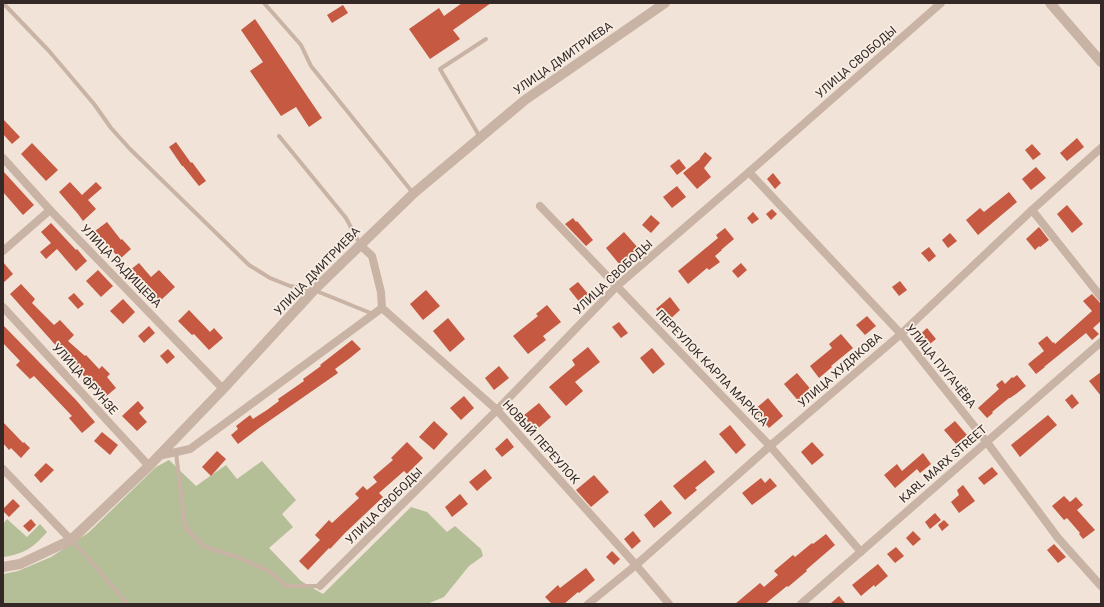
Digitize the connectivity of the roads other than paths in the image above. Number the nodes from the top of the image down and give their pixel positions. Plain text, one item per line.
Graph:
1 (3, 3) edge
2 (264, 3) edge
3 (664, 3) edge
4 (941, 3) edge
5 (1050, 3) edge
6 (486, 39) dead end
7 (1101, 62) edge
8 (279, 136) dead end
9 (481, 137) junction
10 (1101, 148) edge
11 (3, 158) edge
12 (749, 172) junction
13 (414, 193) junction
14 (540, 206) dead end
15 (50, 210) junction
16 (1032, 210) junction
17 (360, 245) junction
18 (3, 251) edge
19 (617, 286) junction
20 (314, 290) junction
21 (1101, 297) edge
22 (3, 307) edge
23 (382, 308) junction
24 (373, 314) junction
25 (901, 334) junction
26 (1101, 342) edge
27 (223, 389) junction
28 (497, 410) junction
29 (986, 441) junction
30 (770, 446) junction
31 (176, 452) junction
32 (158, 456) junction
33 (149, 466) junction
34 (3, 469) edge
35 (71, 540) junction
36 (861, 552) junction
37 (636, 565) junction
38 (3, 567) edge
39 (320, 586) joint
40 (1101, 586) edge
41 (128, 604) edge
42 (588, 604) edge
43 (669, 604) edge
44 (801, 604) edge

1 - 20 lane
2 - 13 lane
3 - 9 street, УЛИЦА ДМИТРИЕВА
4 - 12 street, УЛИЦА СВОБОДЫ
5 - 7 street
6 - 9 lane
8 - 17 lane
9 - 13 street, УЛИЦА ДМИТРИЕВА
10 - 16 street, УЛИЦА ХУДЯКОВА
11 - 15 street, УЛИЦА РАДИЩЕВА
12 - 19 street, УЛИЦА СВОБОДЫ
12 - 25 street, УЛИЦА ПУГАЧЁВА
13 - 17 street, УЛИЦА ДМИТРИЕВА
14 - 19 street, ПЕРЕУЛОК КАРЛА МАРКСА
15 - 18 street
15 - 27 street, УЛИЦА РАДИЩЕВА
16 - 21 street
16 - 25 street, УЛИЦА ХУДЯКОВА
17 - 20 street, УЛИЦА ДМИТРИЕВА
17 - 23 street
19 - 28 street, УЛИЦА СВОБОДЫ
19 - 30 street, ПЕРЕУЛОК КАРЛА МАРКСА
20 - 24 lane
20 - 27 street, УЛИЦА ДМИТРИЕВА
22 - 33 street, УЛИЦА ФРУНЗЕ
23 - 24 street
23 - 28 street, НОВЫЙ ПЕРЕУЛОК
24 - 31 street
25 - 29 street, УЛИЦА ПУГАЧЁВА
25 - 30 street, УЛИЦА ХУДЯКОВА
26 - 29 street, KARL MARX STREET
27 - 32 street, УЛИЦА ДМИТРИЕВА
28 - 37 street, НОВЫЙ ПЕРЕУЛОК
28 - 39 street, УЛИЦА СВОБОДЫ
29 - 36 street, KARL MARX STREET
29 - 40 street, УЛИЦА ПУГАЧЁВА
30 - 36 street, ПЕРЕУЛОК КАРЛА МАРКСА
30 - 37 street, УЛИЦА ХУДЯКОВА
31 - 32 street
31 - 39 lane
32 - 33 street, УЛИЦА ДМИТРИЕВА
33 - 35 street, УЛИЦА ДМИТРИЕВА
34 - 35 street
35 - 38 street, УЛИЦА ДМИТРИЕВА
35 - 41 lane
36 - 44 street, KARL MARX STREET
37 - 42 street, УЛИЦА ХУДЯКОВА
37 - 43 street, НОВЫЙ ПЕРЕУЛОК

